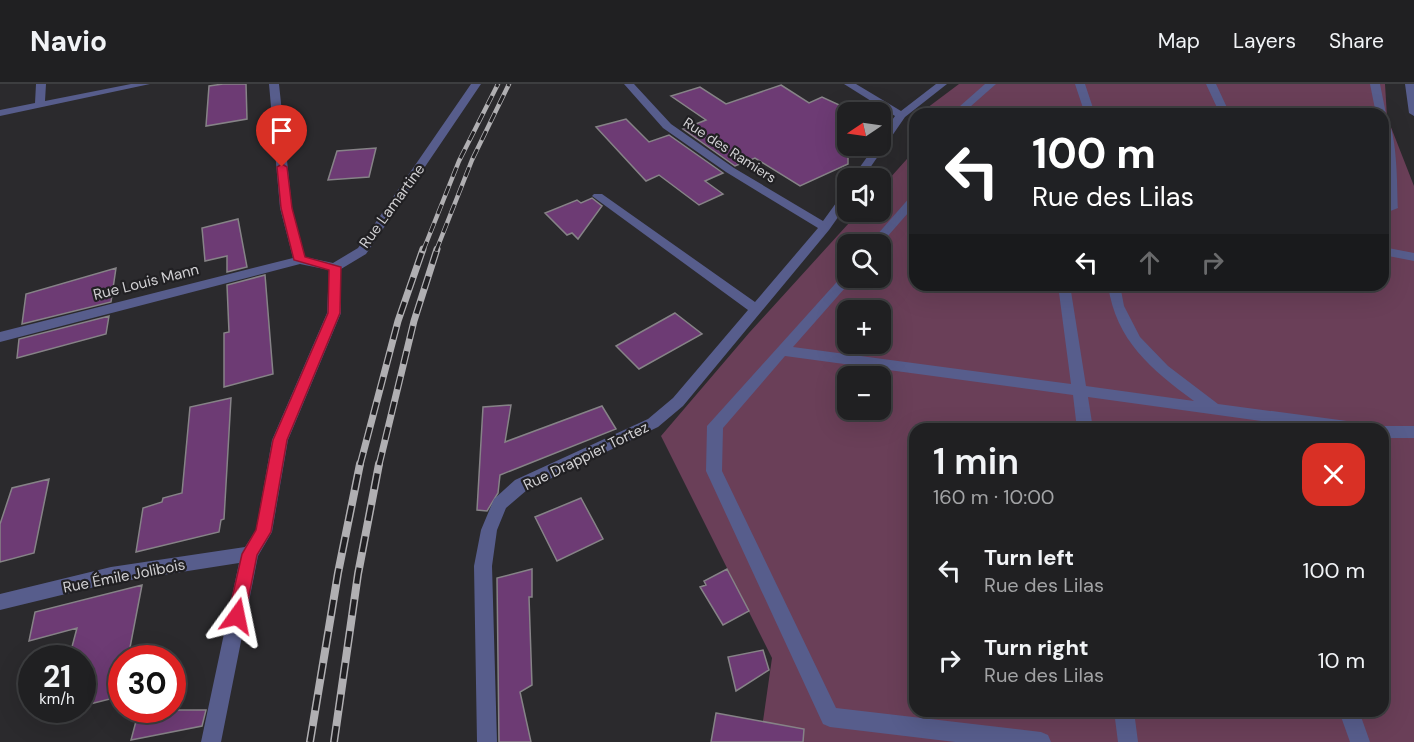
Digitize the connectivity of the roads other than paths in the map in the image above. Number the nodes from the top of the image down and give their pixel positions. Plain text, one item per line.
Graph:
1 (41, 84) edge
2 (145, 84) edge
3 (274, 84) edge
4 (476, 84) edge
5 (629, 84) edge
6 (849, 84) edge
7 (942, 84) edge
8 (991, 84) edge
9 (1080, 84) edge
10 (1211, 84) edge
11 (1375, 84) edge
12 (1410, 84) edge
13 (40, 105) junction
14 (910, 108) edge
15 (963, 108) edge
16 (1088, 108) edge
17 (1222, 108) edge
18 (1380, 108) edge
19 (909, 109) edge
20 (0, 113) edge
21 (1414, 113) edge
22 (901, 115) junction
23 (865, 168) edge
24 (598, 196) dead end
25 (909, 205) edge
26 (837, 210) edge
27 (825, 227) junction
28 (884, 234) edge
29 (1389, 252) edge
30 (1414, 258) edge
31 (300, 260) junction
32 (335, 267) junction
33 (838, 288) edge
34 (1065, 291) edge
35 (1115, 291) edge
36 (756, 309) junction
37 (0, 337) edge
38 (784, 351) junction
39 (1080, 391) junction
40 (1214, 408) junction
41 (1248, 413) junction
42 (1084, 423) edge
43 (1251, 423) edge
44 (1319, 423) edge
45 (1389, 432) edge
46 (1414, 432) edge
47 (250, 554) junction
48 (0, 602) edge
49 (1125, 717) edge
50 (1351, 717) edge
51 (211, 742) edge
52 (487, 742) edge
53 (1041, 742) edge
54 (1128, 742) edge
55 (1360, 742) edge

1 - 13 street
2 - 13 street
3 - 31 street
4 - 32 street, Rue Lamartine
5 - 27 street, Rue des Ramiers
6 - 22 street
7 - 14 street
8 - 15 street
9 - 16 street
10 - 17 street
11 - 18 street
12 - 21 street
13 - 20 street
19 - 22 street
22 - 23 street
24 - 36 street
25 - 28 street
26 - 27 street, Rue Drappier Tortez
27 - 36 street, Rue Drappier Tortez
29 - 30 street
31 - 32 street
31 - 37 street, Rue Louis Mann
32 - 47 street
33 - 38 street
34 - 39 street
35 - 40 street
36 - 52 street, Rue Drappier Tortez
38 - 39 street
38 - 53 street
39 - 40 street
39 - 42 street
40 - 41 street
41 - 43 street
41 - 44 street
45 - 46 street
47 - 48 street, Rue Émile Jolibois
47 - 51 street
49 - 54 street
50 - 55 street

